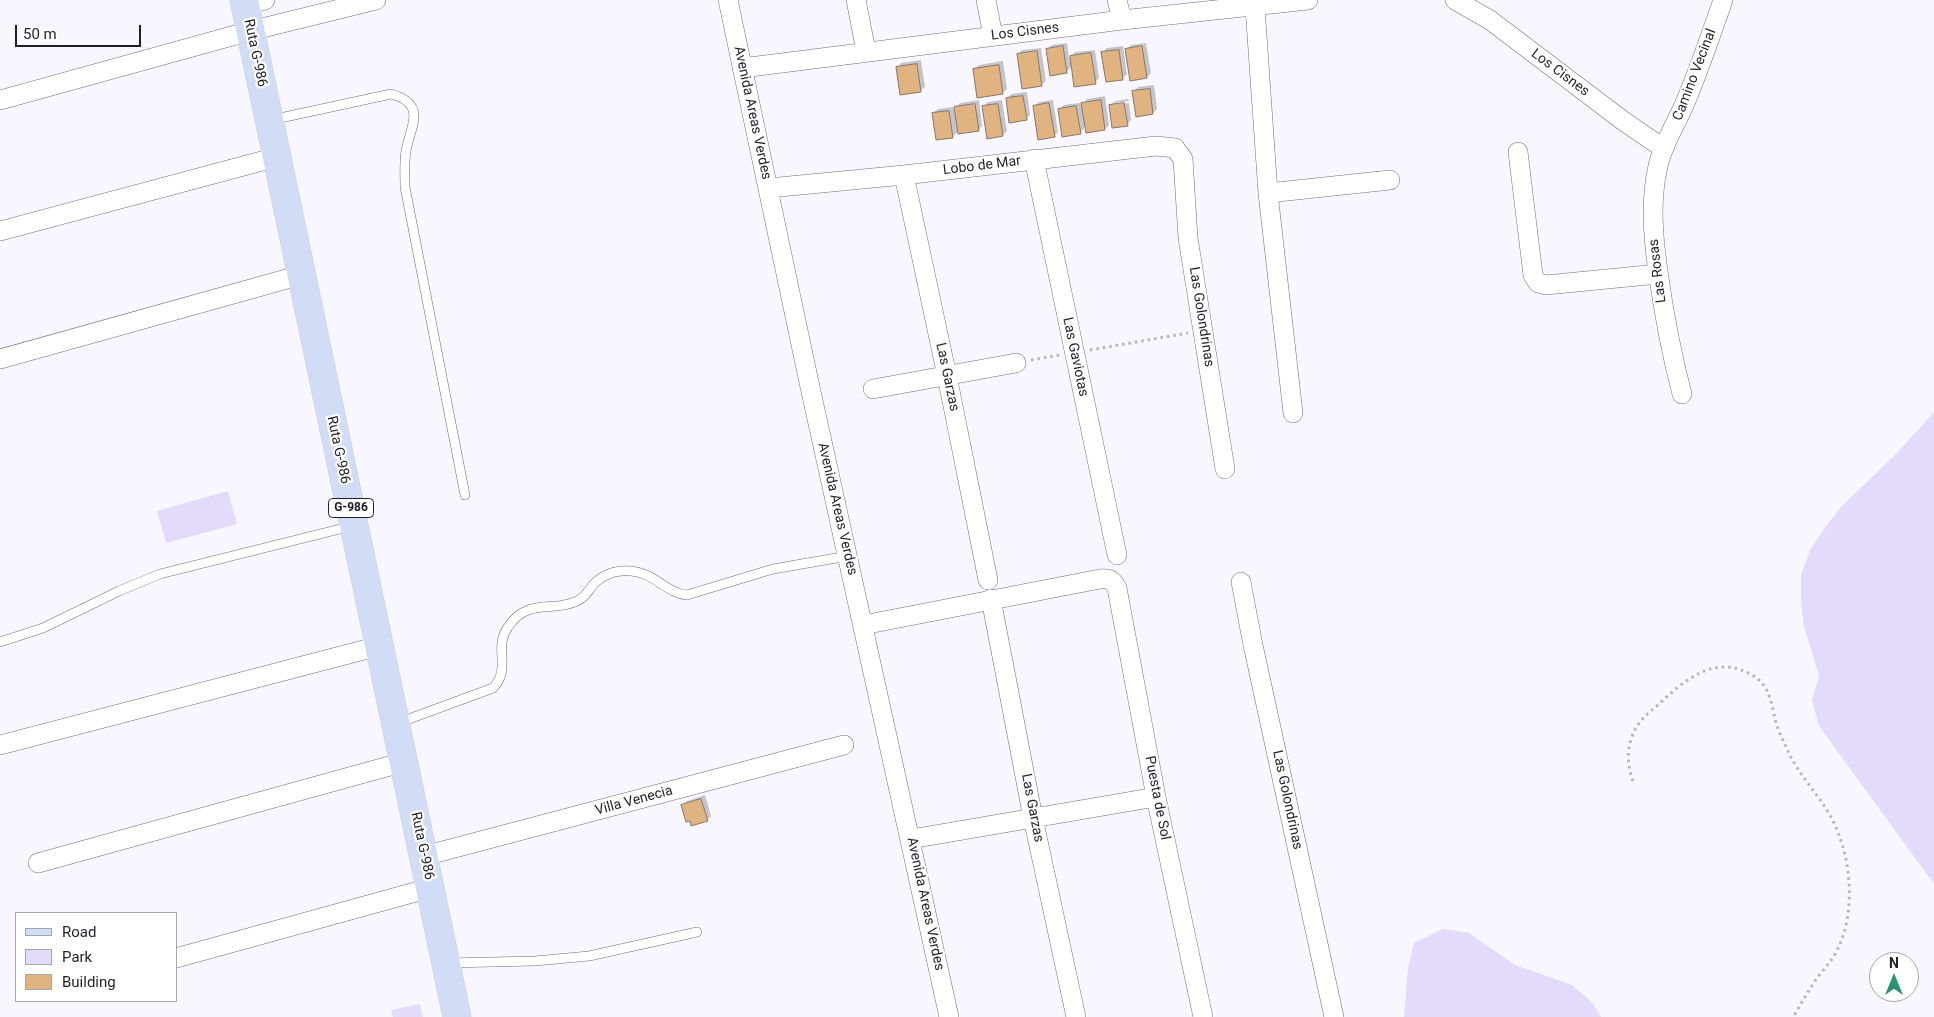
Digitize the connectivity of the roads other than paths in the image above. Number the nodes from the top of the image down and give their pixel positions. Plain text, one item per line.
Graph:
1 (376, 0) edge
2 (728, 0) edge
3 (856, 0) edge
4 (986, 0) edge
5 (1117, 0) edge
6 (1308, 0) edge
7 (1455, 0) edge
8 (1723, 0) edge
9 (1255, 7) junction
10 (251, 9) edge
11 (1122, 20) junction
12 (993, 36) junction
13 (866, 51) junction
14 (742, 68) junction
15 (0, 100) edge
16 (269, 120) junction
17 (1664, 148) junction
18 (1518, 152) dead end
19 (276, 157) junction
20 (1034, 160) junction
21 (1184, 164) joint
22 (904, 175) junction
23 (1390, 180) dead end
24 (769, 188) junction
25 (1268, 193) junction
26 (0, 231) edge
27 (1658, 274) junction
28 (301, 275) junction
29 (0, 359) edge
30 (1016, 363) road end
31 (947, 376) junction
32 (873, 389) dead end
33 (1682, 394) dead end
34 (1292, 412) dead end
35 (1225, 469) dead end
36 (465, 495) dead end
37 (354, 525) junction
38 (1116, 555) dead end
39 (848, 556) junction
40 (988, 580) dead end
41 (1241, 582) dead end
42 (991, 599) junction
43 (863, 625) junction
44 (0, 642) edge
45 (379, 646) junction
46 (396, 724) junction
47 (0, 745) edge
48 (844, 745) dead end
49 (404, 762) junction
50 (1156, 797) junction
51 (1033, 818) junction
52 (911, 839) junction
53 (424, 856) junction
54 (38, 863) dead end
55 (430, 888) junction
56 (697, 932) dead end
57 (178, 957) edge
58 (446, 963) junction
59 (457, 1017) edge
60 (949, 1017) edge
61 (1076, 1017) edge
62 (1203, 1017) edge
63 (1334, 1017) edge

1 - 10 street
2 - 14 street, Avenida Areas Verdes
3 - 13 street
4 - 12 street
5 - 11 street
6 - 9 street, Los Cisnes
7 - 17 street, Los Cisnes
8 - 17 street, Camino Vecinal
9 - 11 street, Los Cisnes
9 - 25 street
10 - 15 street
10 - 16 main road, Ruta G-986 / G-986
11 - 12 street, Los Cisnes
12 - 13 street, Los Cisnes
13 - 14 street, Los Cisnes
14 - 24 street, Avenida Areas Verdes
16 - 19 main road, Ruta G-986 / G-986
16 - 36 lane
17 - 27 street, Las Rosas
18 - 27 street
19 - 26 street
19 - 28 main road, Ruta G-986 / G-986
20 - 21 street, Lobo de Mar
20 - 22 street, Lobo de Mar
20 - 38 street, Las Gaviotas
21 - 35 street, Las Golondrinas
22 - 24 street, Lobo de Mar
22 - 31 street, Las Garzas
23 - 25 street
24 - 39 street, Avenida Areas Verdes
25 - 34 street
27 - 33 street, Las Rosas
28 - 29 street
28 - 37 main road, Ruta G-986 / G-986
30 - 31 street
31 - 32 street
31 - 40 street, Las Garzas
37 - 44 lane
37 - 45 main road, Ruta G-986 / G-986
39 - 43 street, Avenida Areas Verdes
39 - 46 lane
41 - 63 street, Las Golondrinas
42 - 43 street
42 - 50 street, Puesta de Sol
42 - 51 street, Las Garzas
43 - 52 street, Avenida Areas Verdes
45 - 46 main road, Ruta G-986 / G-986
45 - 47 street
46 - 49 main road, Ruta G-986 / G-986
48 - 53 street, Villa Venecia
49 - 53 main road, Ruta G-986 / G-986
49 - 54 street
50 - 51 street
50 - 62 street, Puesta de Sol
51 - 52 street
51 - 61 street, Las Garzas
52 - 60 street, Avenida Areas Verdes
53 - 55 main road, Ruta G-986 / G-986
55 - 57 street
55 - 58 main road, Ruta G-986 / G-986
56 - 58 lane
58 - 59 main road, Ruta G-986 / G-986

